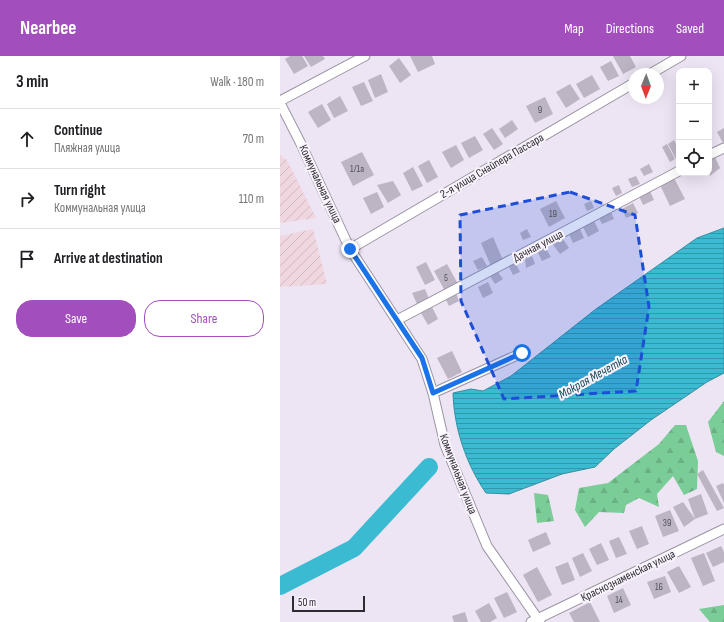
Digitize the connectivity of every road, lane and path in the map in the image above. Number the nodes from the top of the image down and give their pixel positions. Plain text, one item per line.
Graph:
1 (365, 56) edge
2 (681, 56) edge
3 (660, 68) edge
4 (628, 87) edge
5 (280, 102) edge
6 (724, 148) edge
7 (712, 154) edge
8 (676, 173) edge
9 (350, 249) junction
10 (397, 320) junction
11 (522, 353) dead end
12 (433, 393) junction
13 (724, 529) edge
14 (536, 621) edge

1 - 5 street
2 - 3 street
4 - 9 street, 2-я улица Снайпера Пассара
5 - 9 street, Коммунальная улица
6 - 7 street
8 - 10 street, Дачная улица
9 - 10 street, Коммунальная улица
10 - 12 street, Коммунальная улица
11 - 12 street
12 - 14 street, Коммунальная улица
13 - 14 street, Краснознаменская улица

